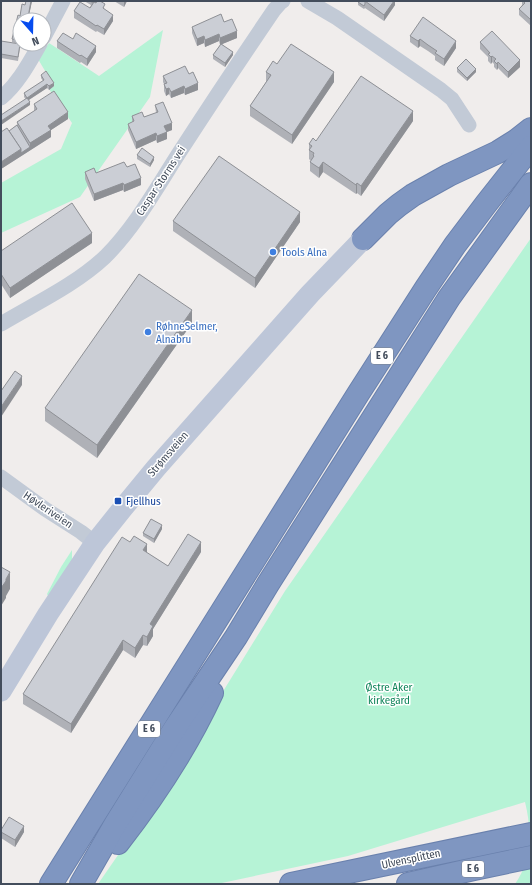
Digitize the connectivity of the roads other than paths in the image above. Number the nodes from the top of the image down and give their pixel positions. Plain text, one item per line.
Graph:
1 (63, 1) edge
2 (283, 1) edge
3 (308, 1) edge
4 (52, 22) edge
5 (35, 52) edge
6 (1, 98) edge
7 (469, 125) dead end
8 (531, 129) edge
9 (531, 147) edge
10 (531, 184) edge
11 (363, 239) joint
12 (1, 324) edge
13 (1, 477) edge
14 (95, 543) junction
15 (236, 637) junction
16 (1, 691) edge
17 (531, 834) edge
18 (531, 857) edge
19 (51, 884) edge
20 (81, 884) edge
21 (85, 884) edge
22 (291, 884) edge
23 (408, 884) edge

1 - 4 street
2 - 12 street, Caspar Storms vei
3 - 7 street
5 - 6 street
8 - 11 highway
9 - 19 highway, E 6
10 - 15 highway, E 6
11 - 14 street, Strømsveien
13 - 14 street, Høvleriveien
14 - 16 street, Strømsveien
15 - 20 highway, E 6
15 - 21 highway, E 6
17 - 22 highway, Ulvensplitten / E 6
18 - 23 highway, Ulvensplitten / E 6

